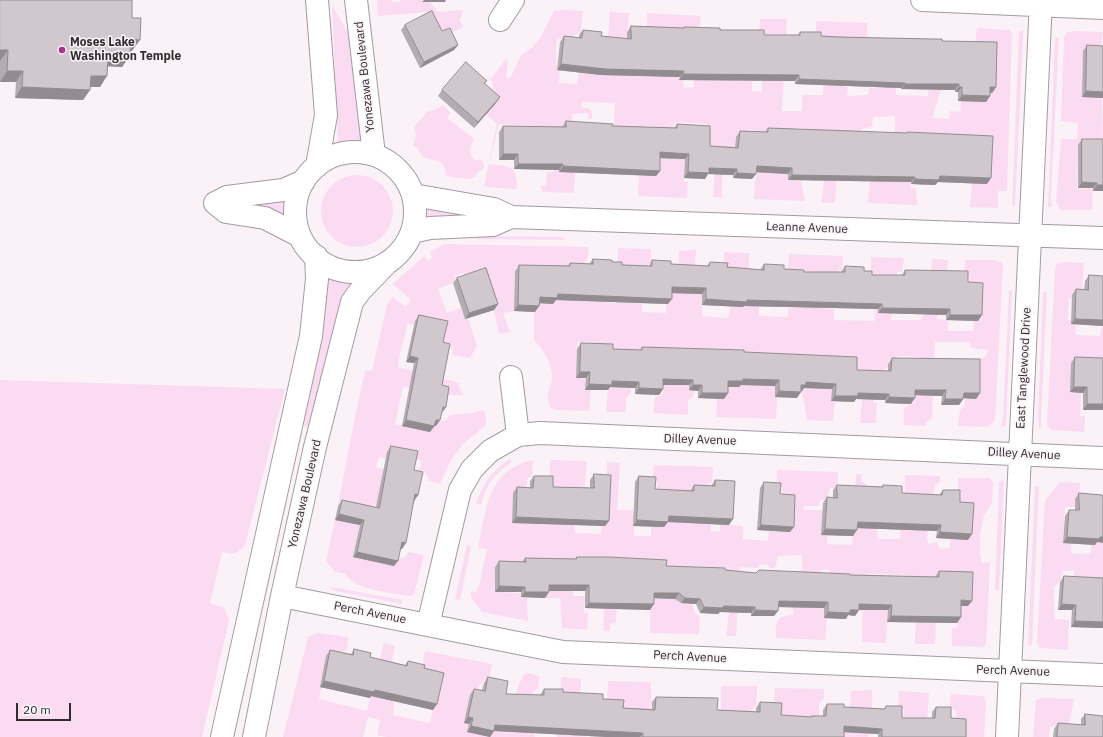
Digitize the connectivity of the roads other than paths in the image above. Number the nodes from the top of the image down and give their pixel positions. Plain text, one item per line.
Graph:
1 (317, 0) edge
2 (356, 0) edge
3 (513, 0) edge
4 (922, 0) edge
5 (1040, 3) edge
6 (1103, 8) edge
7 (500, 20) dead end
8 (374, 155) junction
9 (310, 174) junction
10 (413, 195) junction
11 (511, 217) junction
12 (412, 232) junction
13 (1030, 235) junction
14 (300, 236) junction
15 (1103, 238) edge
16 (316, 256) junction
17 (386, 264) junction
18 (511, 376) dead end
19 (518, 434) junction
20 (1020, 454) junction
21 (1103, 458) edge
22 (282, 596) junction
23 (428, 625) junction
24 (1010, 670) junction
25 (1103, 675) edge
26 (222, 737) edge
27 (254, 737) edge
28 (1007, 737) edge

1 - 9 street
2 - 8 street, Yonezawa Boulevard
3 - 7 street
4 - 5 street
5 - 6 street
5 - 13 street, East Tanglewood Drive
8 - 9 street
8 - 10 street
9 - 14 street
9 - 14 street
10 - 11 street, Leanne Avenue
10 - 12 street
11 - 12 street, Leanne Avenue
11 - 13 street, Leanne Avenue
12 - 17 street
13 - 15 street, Leanne Avenue
13 - 20 street, East Tanglewood Drive
14 - 16 street
16 - 17 street
16 - 26 street
17 - 22 street, Yonezawa Boulevard
18 - 19 street
19 - 20 street, Dilley Avenue
19 - 23 street, Dilley Avenue
20 - 21 street, Dilley Avenue
20 - 24 street, East Tanglewood Drive
22 - 23 street, Perch Avenue
22 - 27 street, Yonezawa Boulevard
23 - 24 street, Perch Avenue
24 - 25 street, Perch Avenue
24 - 28 street, East Tanglewood Drive

